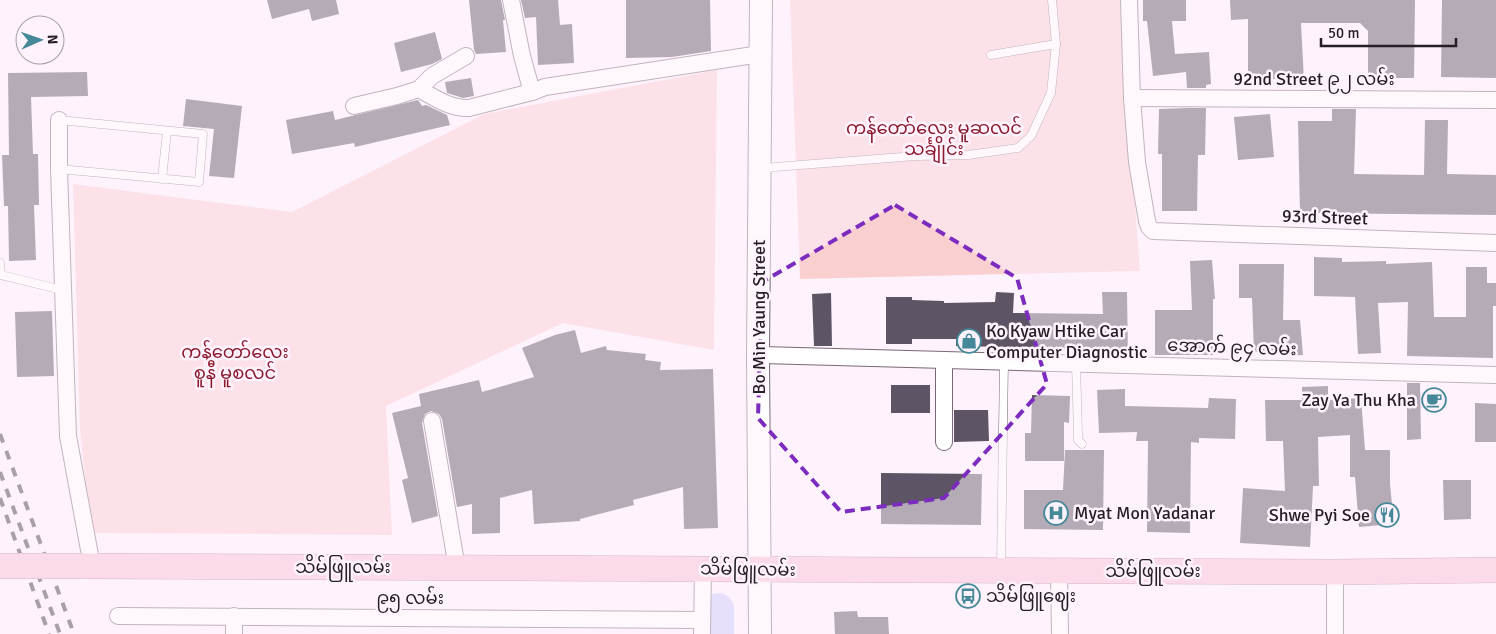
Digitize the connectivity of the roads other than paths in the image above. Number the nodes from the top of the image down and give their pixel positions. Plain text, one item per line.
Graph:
1 (511, 0) edge
2 (761, 0) edge
3 (1052, 0) edge
4 (1130, 0) edge
5 (1056, 44) junction
6 (760, 54) junction
7 (991, 55) dead end
8 (466, 56) dead end
9 (420, 89) junction
10 (532, 92) junction
11 (1132, 98) junction
12 (1496, 100) edge
13 (354, 106) dead end
14 (60, 120) joint
15 (167, 131) junction
16 (59, 169) junction
17 (760, 170) junction
18 (162, 179) junction
19 (1496, 243) edge
20 (0, 263) edge
21 (62, 290) junction
22 (758, 355) junction
23 (944, 360) junction
24 (1004, 361) junction
25 (1076, 363) junction
26 (1496, 375) edge
27 (432, 421) dead end
28 (944, 442) dead end
29 (1082, 444) dead end
30 (0, 566) edge
31 (87, 566) junction
32 (457, 568) junction
33 (703, 568) junction
34 (760, 569) junction
35 (1496, 570) edge
36 (1001, 571) junction
37 (1059, 571) junction
38 (1335, 572) junction
39 (118, 616) dead end
40 (234, 616) junction
41 (702, 627) edge
42 (234, 634) edge
43 (760, 634) edge
44 (1060, 634) edge
45 (1335, 634) edge

1 - 10 street
2 - 6 main road, Bo Min Yaung Street
3 - 5 lane
4 - 11 street
5 - 7 lane
5 - 17 lane
6 - 10 street
6 - 17 main road, Bo Min Yaung Street
8 - 9 street
9 - 10 street
9 - 13 street
11 - 12 street, 92nd Street ၉၂ လမ်း
11 - 19 street, 93rd Street
14 - 15 lane
14 - 16 street
15 - 18 lane
15 - 18 lane
16 - 18 lane
16 - 21 street
17 - 22 main road, Bo Min Yaung Street
20 - 21 lane
21 - 31 street
22 - 23 street, အောက် ၉၄ လမ်း
22 - 34 main road, Bo Min Yaung Street
23 - 24 street, အောက် ၉၄ လမ်း
23 - 28 street
24 - 25 street, အောက် ၉၄ လမ်း
24 - 36 lane
25 - 26 street, အောက် ၉၄ လမ်း
25 - 29 lane
27 - 32 street
30 - 31 main road, သိမ်ဖြူလမ်း, bridge
31 - 32 main road, သိမ်ဖြူလမ်း
32 - 33 main road, သိမ်ဖြူလမ်း
33 - 34 main road, သိမ်ဖြူလမ်း
33 - 41 street
34 - 36 main road, သိမ်ဖြူလမ်း
34 - 43 main road, Bo Min Yaung Street
35 - 38 main road, သိမ်ဖြူလမ်း
36 - 37 main road, သိမ်ဖြူလမ်း
37 - 38 main road, သိမ်ဖြူလမ်း
37 - 44 street
38 - 45 street
39 - 40 street, ၉၅ လမ်း
40 - 41 street, ၉၅ လမ်း
40 - 42 street

